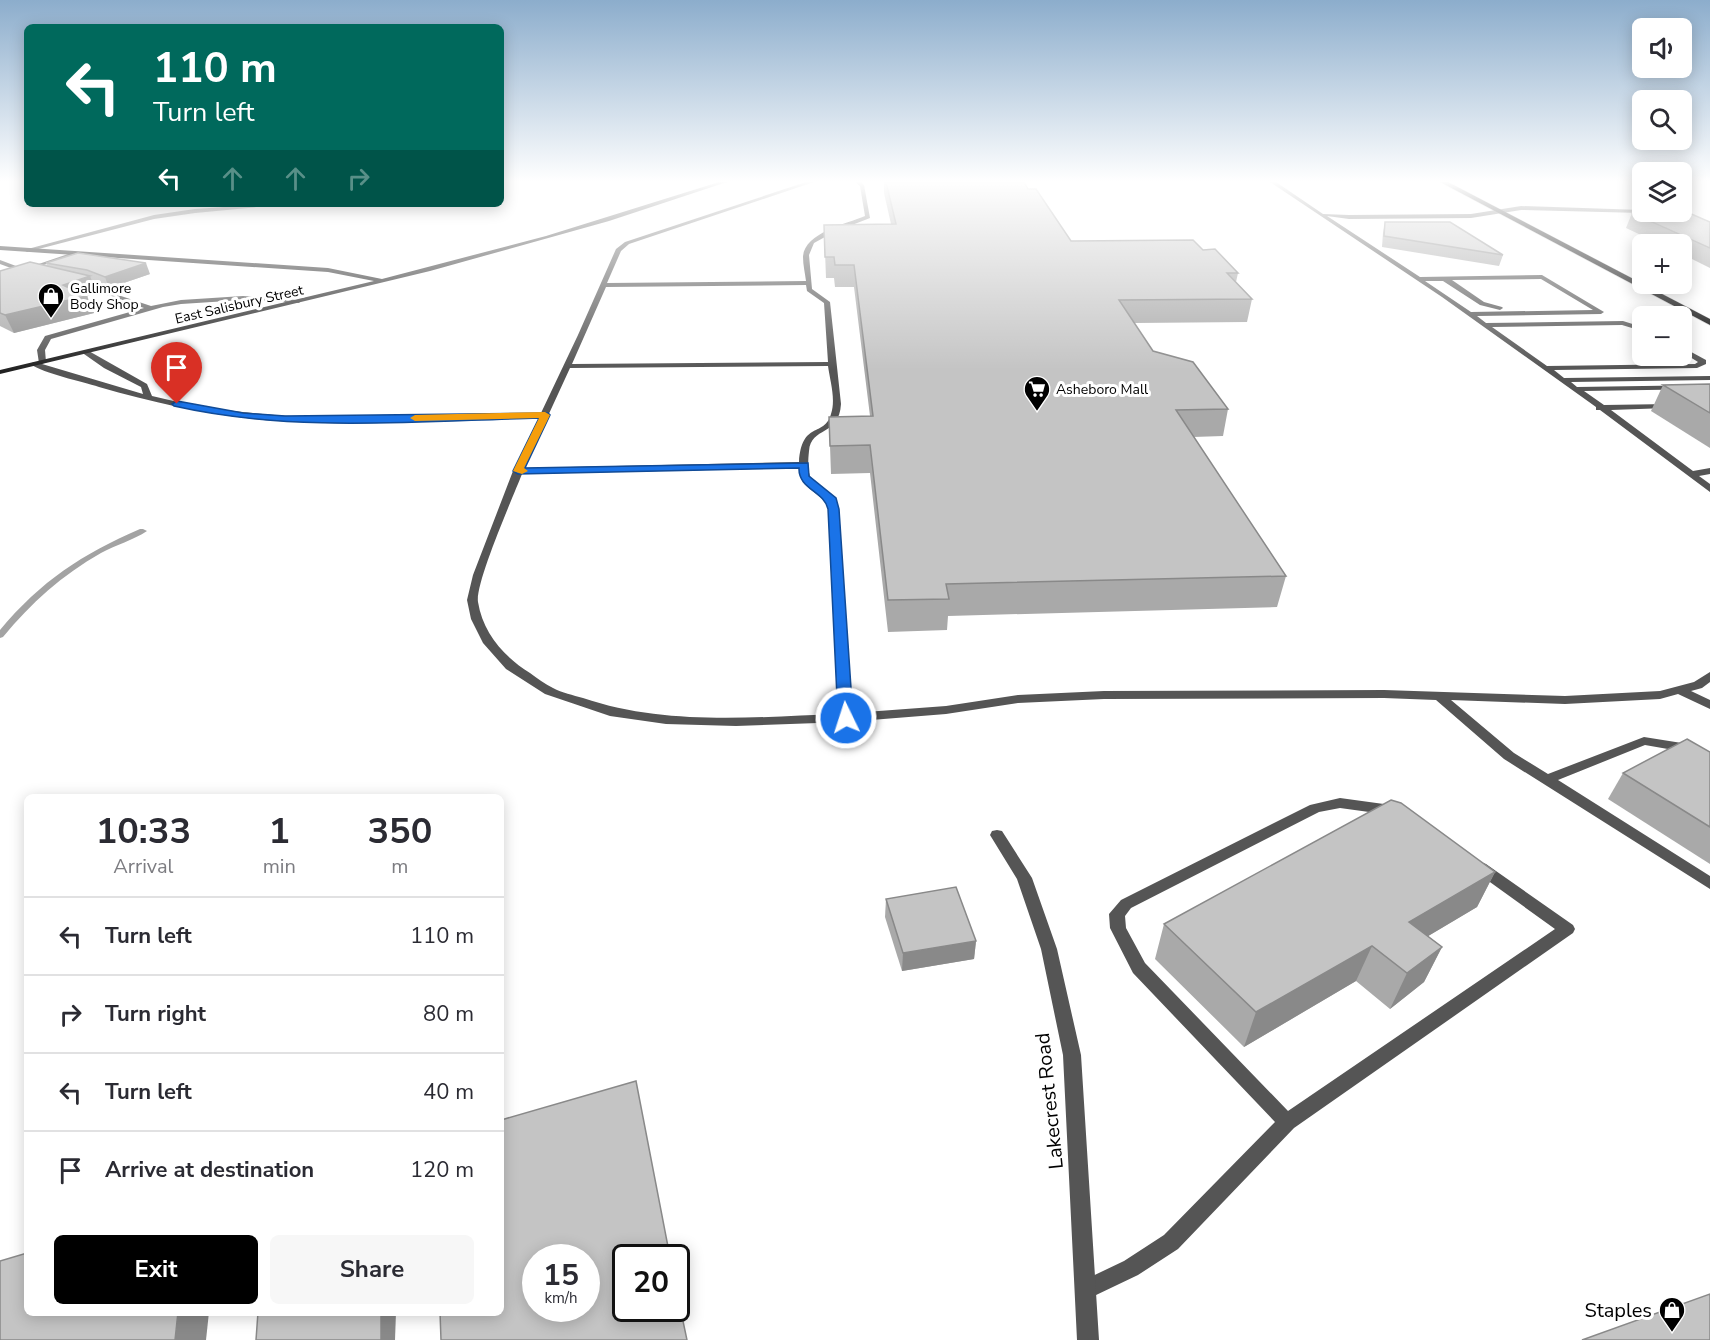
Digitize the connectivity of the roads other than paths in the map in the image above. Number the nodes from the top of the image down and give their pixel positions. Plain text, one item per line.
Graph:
1 (48, 245) edge
2 (521, 245) edge
3 (624, 245) edge
4 (810, 245) edge
5 (1368, 245) edge
6 (1563, 245) edge
7 (0, 248) edge
8 (27, 250) junction
9 (73, 254) junction
10 (0, 262) edge
11 (23, 270) junction
12 (33, 274) edge
13 (1444, 278) junction
14 (1420, 279) junction
15 (382, 281) junction
16 (68, 282) edge
17 (809, 283) junction
18 (603, 285) junction
19 (297, 302) junction
20 (151, 308) junction
21 (1593, 308) junction
22 (1467, 314) junction
23 (1710, 322) edge
24 (1484, 325) junction
25 (1632, 326) edge
26 (87, 352) junction
27 (1692, 355) edge
28 (38, 363) junction
29 (832, 364) junction
30 (568, 366) junction
31 (1544, 368) junction
32 (0, 372) edge
33 (1710, 378) edge
34 (1561, 380) junction
35 (1710, 387) edge
36 (1574, 389) junction
37 (148, 396) junction
38 (1678, 405) edge
39 (1599, 408) junction
40 (545, 415) junction
41 (804, 465) junction
42 (518, 471) junction
43 (1710, 471) edge
44 (1693, 474) junction
45 (1710, 489) edge
46 (1710, 676) edge
47 (1680, 690) junction
48 (1440, 697) junction
49 (1710, 705) edge
50 (846, 718) junction
51 (1710, 757) edge
52 (1546, 780) junction
53 (1411, 818) edge
54 (997, 835) dead end
55 (1469, 860) edge
56 (1710, 883) edge
57 (1287, 1122) junction
58 (1086, 1289) junction
59 (1088, 1340) edge

1 - 8 street
2 - 15 main road, East Salisbury Street
3 - 18 street
4 - 17 street
5 - 14 street
6 - 23 main road
7 - 8 main road
8 - 9 main road
9 - 11 street
9 - 15 main road
10 - 11 street
11 - 12 street
13 - 14 street
13 - 21 street
13 - 21 street
14 - 22 street
15 - 19 main road, East Salisbury Street
16 - 20 street
17 - 18 street
17 - 29 street
18 - 30 street
19 - 20 street
19 - 26 main road, East Salisbury Street
20 - 28 street
21 - 22 street
22 - 24 street
24 - 25 street
24 - 31 street
26 - 28 main road, East Salisbury Street
26 - 37 street
27 - 31 street
28 - 32 main road, East Salisbury Street
28 - 37 street
29 - 30 street
29 - 41 street
30 - 40 street
31 - 34 street
33 - 34 street
34 - 36 street
35 - 36 street
36 - 39 street
37 - 40 street
38 - 39 street
39 - 44 street
40 - 42 street
41 - 42 street
41 - 50 street
42 - 50 street
43 - 44 street
44 - 45 street
46 - 47 street
47 - 48 street
47 - 49 street
48 - 50 street
48 - 52 street
51 - 52 street
52 - 56 street
53 - 57 street
54 - 58 street, Lakecrest Road
55 - 57 street
57 - 58 street
58 - 59 street, Lakecrest Road

